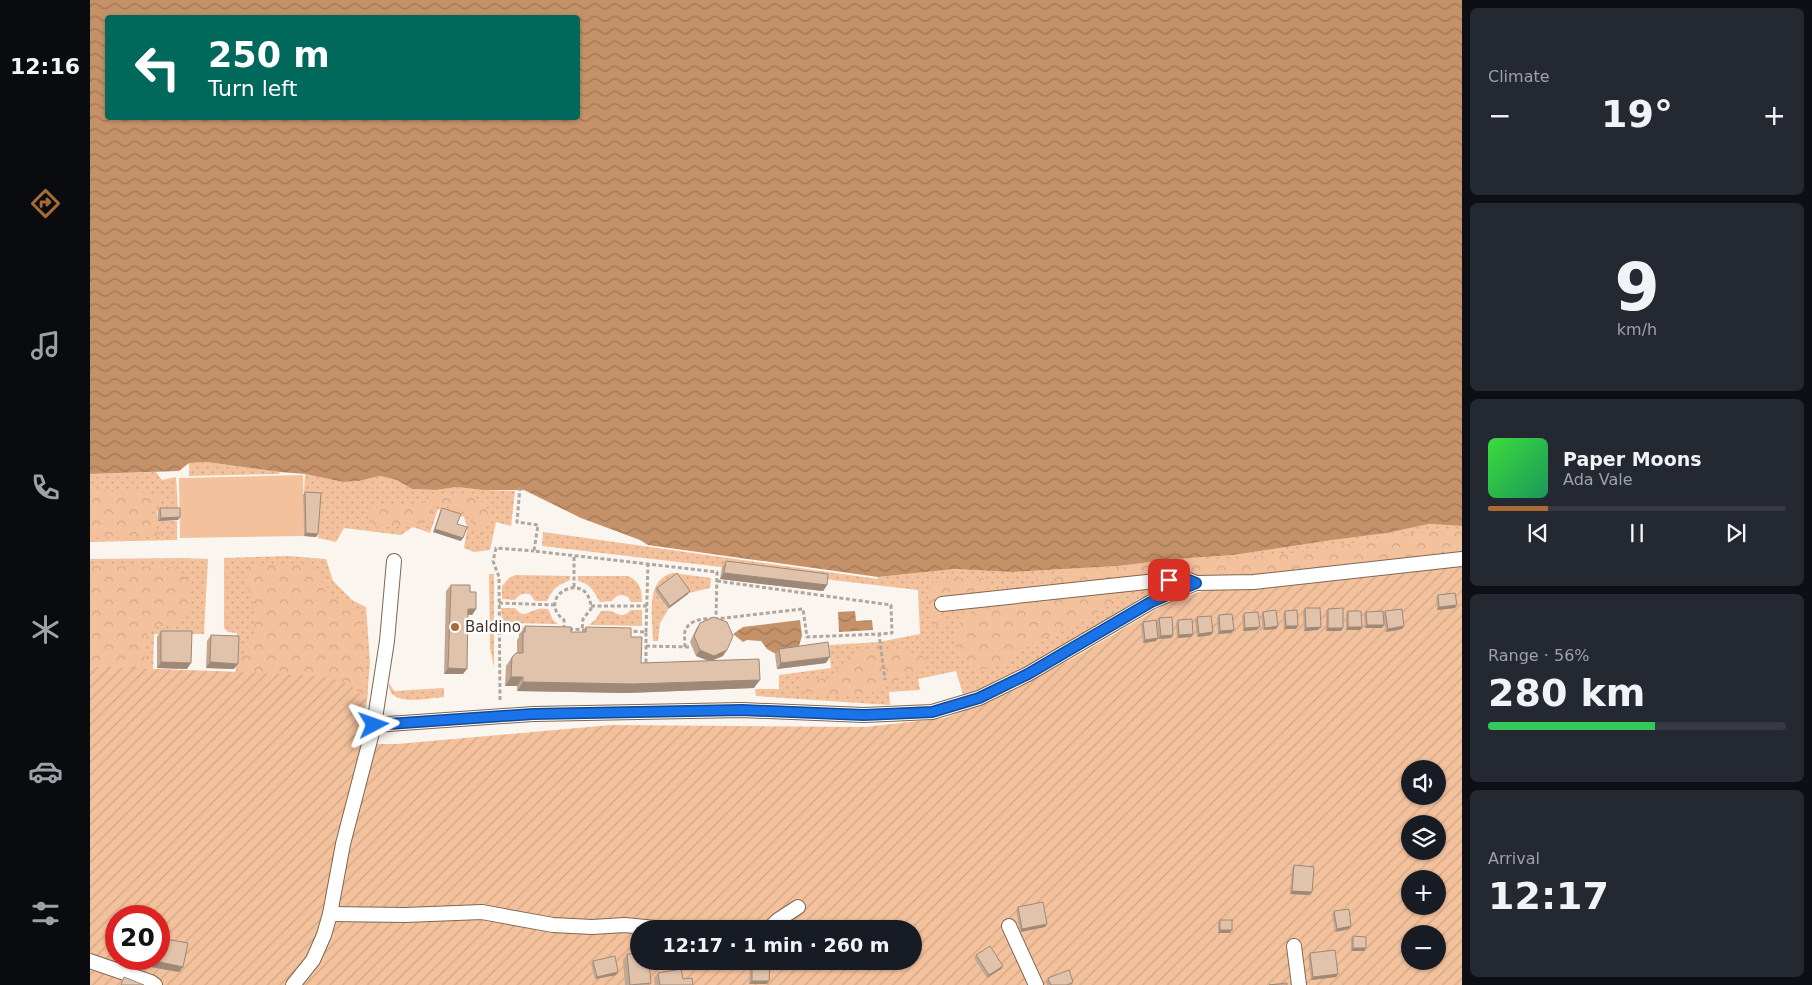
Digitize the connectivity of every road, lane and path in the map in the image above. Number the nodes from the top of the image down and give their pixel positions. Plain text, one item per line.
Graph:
1 (520, 487) dead end
2 (534, 551) junction
3 (574, 556) junction
4 (1462, 559) edge
5 (394, 561) dead end
6 (648, 564) junction
7 (716, 581) junction
8 (1196, 583) junction
9 (574, 587) junction
10 (499, 603) junction
11 (942, 604) dead end
12 (555, 605) junction
13 (590, 606) junction
14 (647, 606) junction
15 (716, 619) junction
16 (499, 627) junction
17 (536, 628) edge
18 (554, 629) edge
19 (564, 629) junction
20 (582, 630) junction
21 (589, 630) edge
22 (618, 631) edge
23 (646, 632) junction
24 (879, 634) junction
25 (646, 646) junction
26 (646, 668) edge
27 (885, 680) dead end
28 (500, 716) junction
29 (374, 725) junction
30 (798, 907) dead end
31 (330, 914) junction
32 (778, 920) edge
33 (630, 925) edge
34 (1009, 926) dead end
35 (1294, 946) dead end
36 (90, 961) edge
37 (155, 985) edge
38 (292, 985) edge
39 (1036, 985) edge
40 (1299, 985) edge

1 - 2 path
2 - 3 path
2 - 10 path
3 - 6 path
3 - 9 path
4 - 8 lane
5 - 29 lane
6 - 7 path
6 - 14 path
7 - 15 path
7 - 24 path
8 - 11 lane
8 - 28 lane
9 - 12 path
9 - 13 path
10 - 12 path
10 - 16 path
12 - 19 path
13 - 14 path
13 - 20 path
14 - 23 path
15 - 24 path
15 - 25 path
16 - 17 path
16 - 28 path
18 - 19 path
19 - 20 path
20 - 21 path
22 - 23 path
23 - 25 path
24 - 27 path
25 - 26 path
28 - 29 lane
29 - 31 lane
30 - 32 lane
31 - 33 lane
31 - 38 lane
34 - 39 lane
35 - 40 lane
36 - 37 lane

